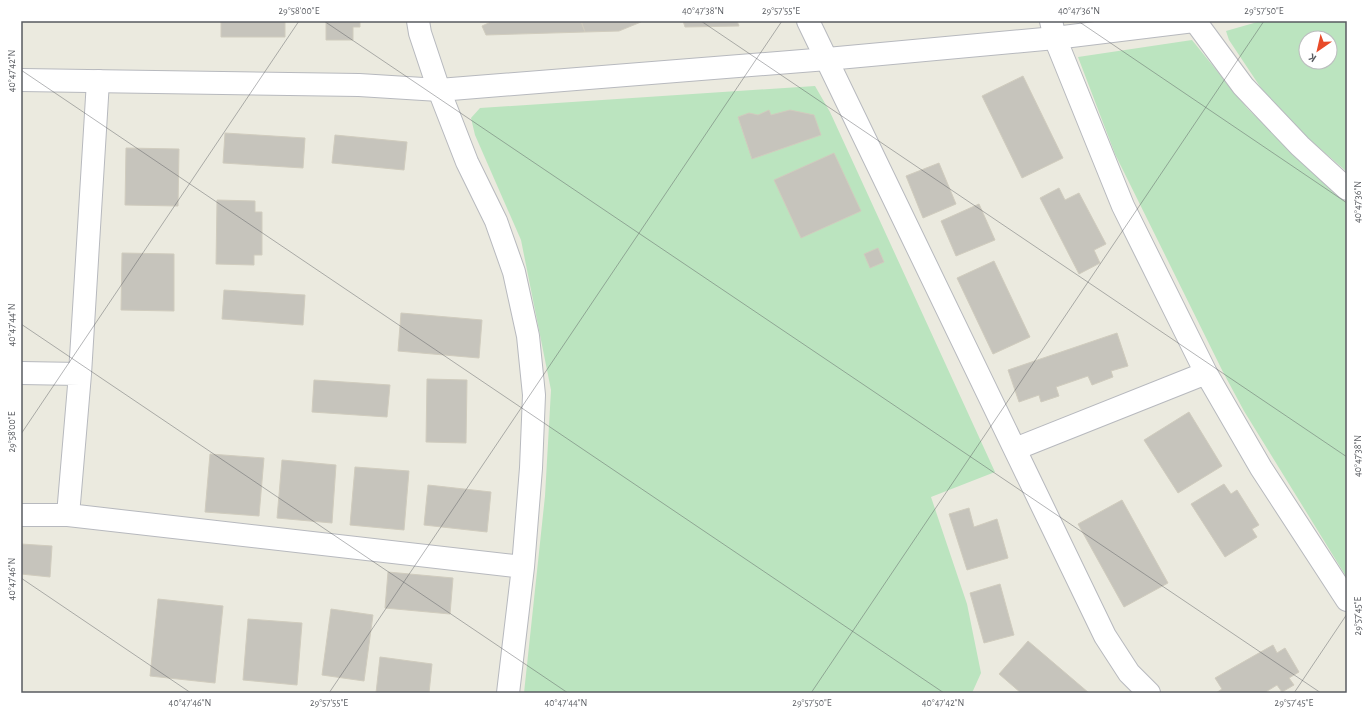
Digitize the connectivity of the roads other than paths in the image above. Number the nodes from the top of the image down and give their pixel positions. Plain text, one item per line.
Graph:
1 (418, 21) edge
2 (808, 21) edge
3 (1195, 21) edge
4 (1053, 30) edge
5 (827, 59) junction
6 (21, 80) edge
7 (98, 81) junction
8 (438, 90) junction
9 (1347, 189) edge
10 (21, 373) edge
11 (1206, 373) junction
12 (80, 374) junction
13 (1015, 449) junction
14 (21, 515) edge
15 (68, 515) junction
16 (523, 567) junction
17 (1347, 600) edge
18 (508, 693) edge
19 (1149, 693) edge

1 - 8 street
2 - 5 street
3 - 4 street
3 - 9 street
4 - 5 street
4 - 11 street
5 - 8 street
5 - 13 street
6 - 7 street
7 - 8 street
7 - 12 street
8 - 16 street
10 - 12 street
11 - 13 street
11 - 17 street
12 - 15 street
13 - 19 street
14 - 15 street
15 - 16 street
16 - 18 street

